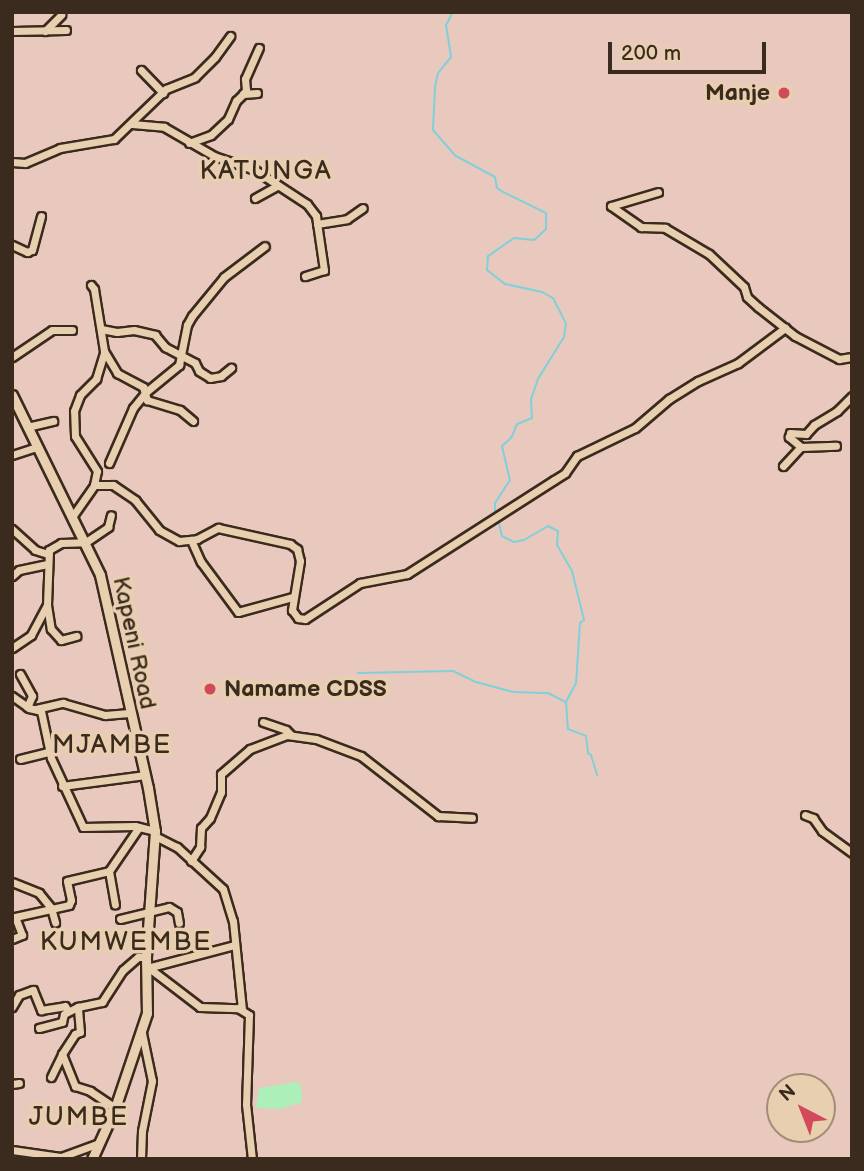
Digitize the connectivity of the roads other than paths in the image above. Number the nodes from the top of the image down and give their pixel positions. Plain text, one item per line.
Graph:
1 (61, 15) dead end
2 (12, 30) edge
3 (66, 30) dead end
4 (46, 31) junction
5 (230, 36) dead end
6 (259, 48) dead end
7 (141, 70) dead end
8 (163, 93) junction
9 (257, 93) dead end
10 (243, 94) junction
11 (132, 124) junction
12 (188, 143) junction
13 (12, 162) edge
14 (277, 186) junction
15 (658, 192) dead end
16 (256, 198) dead end
17 (363, 208) dead end
18 (41, 216) dead end
19 (317, 224) junction
20 (12, 245) edge
21 (265, 246) dead end
22 (305, 276) dead end
23 (91, 285) dead end
24 (785, 328) junction
25 (101, 329) junction
26 (72, 330) dead end
27 (104, 351) junction
28 (183, 354) junction
29 (12, 357) edge
30 (852, 357) edge
31 (231, 368) dead end
32 (146, 392) junction
33 (12, 395) edge
34 (852, 396) edge
35 (16, 413) edge
36 (53, 421) dead end
37 (192, 421) dead end
38 (27, 427) junction
39 (836, 446) dead end
40 (36, 447) junction
41 (801, 447) junction
42 (12, 455) edge
43 (109, 463) dead end
44 (783, 466) dead end
45 (94, 485) junction
46 (111, 515) dead end
47 (72, 517) junction
48 (12, 529) edge
49 (191, 540) junction
50 (86, 542) junction
51 (47, 554) junction
52 (47, 564) junction
53 (12, 576) edge
54 (293, 597) junction
55 (47, 605) junction
56 (76, 636) dead end
57 (12, 648) edge
58 (20, 674) dead end
59 (12, 696) edge
60 (31, 708) junction
61 (129, 713) junction
62 (263, 722) dead end
63 (291, 735) junction
64 (49, 752) junction
65 (20, 759) dead end
66 (145, 775) junction
67 (62, 786) junction
68 (805, 815) dead end
69 (472, 818) dead end
70 (139, 827) junction
71 (155, 834) junction
72 (852, 853) edge
73 (191, 861) junction
74 (109, 871) junction
75 (12, 882) edge
76 (115, 904) dead end
77 (51, 908) junction
78 (150, 914) junction
79 (13, 915) edge
80 (120, 919) dead end
81 (55, 922) dead end
82 (179, 923) dead end
83 (12, 939) edge
84 (234, 945) junction
85 (146, 957) junction
86 (148, 968) junction
87 (12, 1007) edge
88 (78, 1007) junction
89 (242, 1009) junction
90 (68, 1012) junction
91 (39, 1028) dead end
92 (142, 1033) junction
93 (62, 1054) junction
94 (51, 1077) dead end
95 (115, 1108) junction
96 (99, 1143) junction
97 (12, 1150) edge
98 (92, 1159) edge
99 (141, 1159) edge
100 (252, 1159) edge

1 - 4 street
2 - 4 street
3 - 4 street
5 - 8 street
6 - 10 street
7 - 8 street
8 - 11 street
9 - 10 street
10 - 12 street
11 - 12 street
11 - 13 street
12 - 14 street
14 - 16 street
14 - 19 street
15 - 24 street
17 - 19 street
18 - 20 street
19 - 22 street
21 - 28 street
23 - 25 street
24 - 30 street
24 - 54 street
25 - 27 street
25 - 28 street
26 - 29 street
27 - 32 street
27 - 45 street
28 - 31 street
28 - 32 street
32 - 37 street
32 - 43 street
33 - 35 main road, Kapeni Road
34 - 41 street
35 - 38 main road, Kapeni Road
36 - 38 street
38 - 40 main road, Kapeni Road
39 - 41 street
40 - 42 street
40 - 47 main road, Kapeni Road
41 - 44 street
45 - 47 street
45 - 49 street
46 - 50 street
47 - 50 main road, Kapeni Road
48 - 51 street
49 - 54 street
49 - 54 street
50 - 51 street
50 - 61 main road, Kapeni Road
51 - 52 street
52 - 53 street
52 - 55 street
55 - 56 street
55 - 57 street
58 - 60 street
59 - 60 street
60 - 61 street
60 - 64 street
61 - 66 main road, Kapeni Road
62 - 63 street
63 - 69 street
63 - 73 street
64 - 65 street
64 - 67 street
66 - 67 street
66 - 71 main road, Kapeni Road
67 - 70 street
68 - 72 street
70 - 71 street
70 - 74 street
71 - 73 street
71 - 78 main road, Kapeni Road
73 - 84 street
74 - 76 street
74 - 77 street
75 - 77 street
77 - 79 street
77 - 81 street
78 - 80 street
78 - 82 street
78 - 85 main road, Kapeni Road
79 - 83 street
84 - 86 street
84 - 89 street
85 - 86 main road, Kapeni Road
85 - 88 street
86 - 89 street
86 - 92 main road, Kapeni Road
87 - 90 street
88 - 90 street
88 - 93 street
89 - 100 street
90 - 91 street
92 - 95 main road, Kapeni Road
92 - 99 street
93 - 94 street
93 - 95 street
95 - 96 main road, Kapeni Road
96 - 97 street
96 - 98 main road, Kapeni Road

